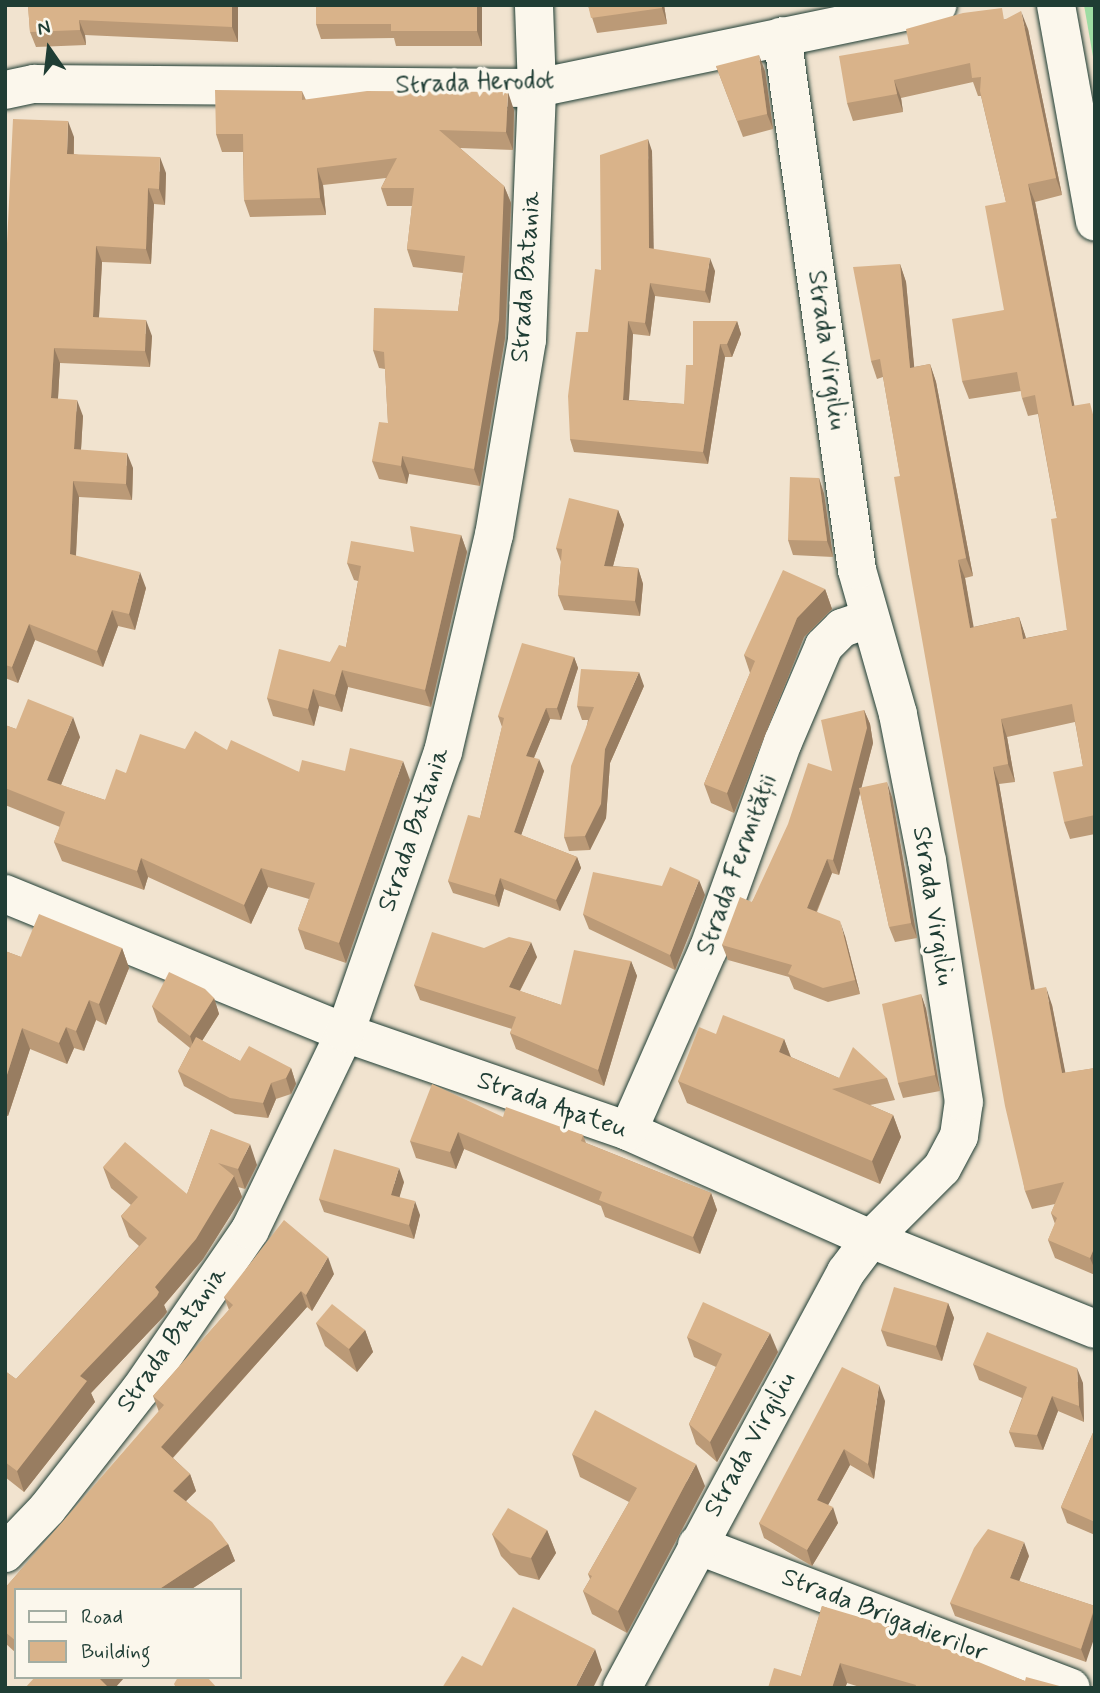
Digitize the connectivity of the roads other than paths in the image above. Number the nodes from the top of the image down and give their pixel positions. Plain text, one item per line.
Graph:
1 (534, 5) edge
2 (938, 5) edge
3 (1056, 5) edge
4 (782, 36) junction
5 (537, 88) junction
6 (5, 90) edge
7 (1095, 222) edge
8 (868, 618) junction
9 (5, 894) edge
10 (345, 1033) junction
11 (628, 1131) junction
12 (871, 1240) junction
13 (1095, 1329) edge
14 (697, 1545) junction
15 (5, 1553) edge
16 (622, 1688) edge
17 (1071, 1688) edge

1 - 5 street, Strada Batania
2 - 4 street, Strada Herodot
3 - 7 street
4 - 5 street, Strada Herodot
4 - 8 street, Strada Virgiliu
5 - 6 street, Strada Herodot
5 - 10 street, Strada Batania
8 - 11 street, Strada Fermității
8 - 12 street, Strada Virgiliu
9 - 10 street, Strada Apateu
10 - 11 street, Strada Apateu
10 - 15 street, Strada Batania
11 - 12 street, Strada Apateu
12 - 13 street, Strada Apateu
12 - 14 street, Strada Virgiliu
14 - 16 street, Strada Virgiliu
14 - 17 street, Strada Brigadierilor

